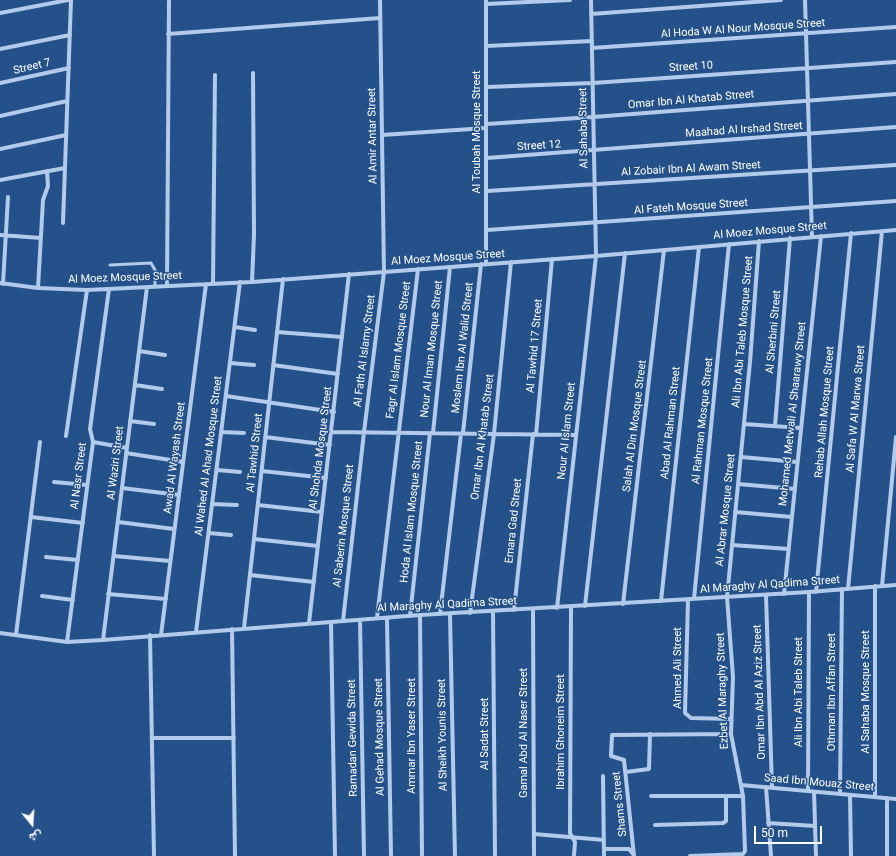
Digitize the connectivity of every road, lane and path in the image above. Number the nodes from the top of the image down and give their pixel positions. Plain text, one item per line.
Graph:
1 (70, 0) edge
2 (168, 0) edge
3 (380, 0) edge
4 (570, 0) edge
5 (591, 0) edge
6 (782, 0) edge
7 (805, 0) edge
8 (486, 2) edge
9 (0, 13) edge
10 (591, 14) junction
11 (380, 18) junction
12 (896, 27) edge
13 (168, 34) junction
14 (806, 34) junction
15 (70, 35) junction
16 (592, 41) junction
17 (486, 46) junction
18 (592, 48) junction
19 (0, 49) edge
20 (896, 62) edge
21 (69, 68) junction
22 (807, 68) junction
23 (253, 73) dead end
24 (215, 75) dead end
25 (0, 83) edge
26 (592, 83) junction
27 (486, 87) junction
28 (896, 94) edge
29 (808, 100) junction
30 (67, 101) junction
31 (0, 116) edge
32 (593, 118) junction
33 (487, 126) junction
34 (896, 127) edge
35 (809, 134) junction
36 (66, 135) junction
37 (382, 135) junction
38 (0, 149) edge
39 (594, 150) junction
40 (486, 158) junction
41 (896, 165) edge
42 (65, 168) junction
43 (47, 171) junction
44 (810, 171) junction
45 (0, 180) edge
46 (595, 184) junction
47 (487, 191) junction
48 (8, 197) dead end
49 (896, 201) edge
50 (811, 208) junction
51 (63, 223) dead end
52 (595, 223) junction
53 (486, 230) junction
54 (896, 230) edge
55 (882, 231) junction
56 (851, 233) junction
57 (0, 235) edge
58 (6, 235) junction
59 (812, 236) junction
60 (821, 236) junction
61 (41, 238) junction
62 (790, 238) junction
63 (759, 241) junction
64 (729, 244) junction
65 (698, 246) junction
66 (664, 250) junction
67 (625, 253) junction
68 (596, 256) junction
69 (552, 259) junction
70 (511, 262) junction
71 (484, 264) junction
72 (110, 265) dead end
73 (450, 267) junction
74 (418, 269) junction
75 (384, 272) junction
76 (350, 274) junction
77 (283, 280) junction
78 (240, 282) junction
79 (252, 282) junction
80 (2, 284) edge
81 (206, 284) junction
82 (213, 284) junction
83 (166, 286) junction
84 (147, 287) junction
85 (155, 287) junction
86 (38, 288) junction
87 (109, 289) junction
88 (87, 290) junction
89 (235, 328) junction
90 (255, 330) dead end
91 (277, 332) junction
92 (342, 337) junction
93 (139, 351) junction
94 (165, 354) dead end
95 (230, 363) junction
96 (254, 365) dead end
97 (273, 365) junction
98 (338, 374) junction
99 (135, 385) junction
100 (162, 390) dead end
101 (226, 396) junction
102 (269, 402) junction
103 (334, 412) junction
104 (130, 421) junction
105 (154, 424) dead end
106 (744, 424) junction
107 (775, 426) junction
108 (801, 428) junction
109 (222, 432) junction
110 (332, 432) junction
111 (364, 432) junction
112 (244, 433) dead end
113 (398, 433) junction
114 (431, 433) junction
115 (462, 433) junction
116 (494, 434) junction
117 (535, 434) junction
118 (576, 435) junction
119 (66, 436) dead end
120 (265, 437) junction
121 (896, 437) edge
122 (40, 442) dead end
123 (93, 442) junction
124 (330, 445) junction
125 (126, 451) junction
126 (741, 457) junction
127 (183, 462) junction
128 (798, 462) junction
129 (217, 470) junction
130 (262, 471) junction
131 (240, 472) dead end
132 (326, 478) junction
133 (54, 482) dead end
134 (738, 484) junction
135 (87, 485) junction
136 (122, 488) junction
137 (795, 489) junction
138 (179, 495) junction
139 (212, 504) junction
140 (237, 505) dead end
141 (258, 505) junction
142 (322, 512) junction
143 (735, 512) junction
144 (31, 517) junction
145 (792, 517) junction
146 (118, 522) junction
147 (83, 523) junction
148 (174, 529) junction
149 (209, 533) junction
150 (231, 535) dead end
151 (254, 539) junction
152 (732, 545) junction
153 (318, 546) junction
154 (789, 549) junction
155 (114, 556) junction
156 (46, 557) dead end
157 (78, 560) junction
158 (170, 562) junction
159 (250, 575) junction
160 (314, 582) junction
161 (896, 584) edge
162 (875, 586) junction
163 (882, 586) junction
164 (848, 589) junction
165 (842, 590) junction
166 (809, 592) junction
167 (816, 592) junction
168 (108, 594) junction
169 (784, 594) junction
170 (766, 595) junction
171 (42, 596) dead end
172 (727, 598) junction
173 (166, 599) junction
174 (694, 599) junction
175 (73, 600) junction
176 (688, 600) junction
177 (661, 602) junction
178 (623, 604) junction
179 (585, 606) junction
180 (571, 607) junction
181 (557, 608) junction
182 (532, 609) junction
183 (514, 610) junction
184 (493, 611) junction
185 (470, 613) junction
186 (440, 614) junction
187 (450, 614) junction
188 (420, 615) junction
189 (410, 616) junction
190 (377, 618) junction
191 (387, 618) junction
192 (360, 620) junction
193 (343, 621) junction
194 (331, 622) junction
195 (309, 623) junction
196 (244, 628) junction
197 (232, 629) junction
198 (0, 632) edge
199 (196, 632) junction
200 (160, 634) junction
201 (16, 635) junction
202 (150, 635) junction
203 (103, 640) junction
204 (67, 642) junction
205 (731, 719) junction
206 (650, 734) junction
207 (731, 734) junction
208 (152, 738) junction
209 (234, 738) junction
210 (626, 772) junction
211 (603, 776) dead end
212 (741, 785) junction
213 (766, 787) junction
214 (772, 788) junction
215 (808, 791) junction
216 (814, 792) junction
217 (840, 794) junction
218 (850, 795) junction
219 (651, 796) dead end
220 (726, 796) junction
221 (743, 796) junction
222 (875, 797) junction
223 (887, 798) junction
224 (896, 799) edge
225 (768, 823) junction
226 (655, 824) dead end
227 (815, 826) junction
228 (534, 834) junction
229 (573, 837) junction
230 (604, 840) junction
231 (604, 850) junction
232 (715, 855) edge
233 (154, 856) edge
234 (235, 856) edge
235 (335, 856) edge
236 (364, 856) edge
237 (391, 856) edge
238 (422, 856) edge
239 (455, 856) edge
240 (495, 856) edge
241 (534, 856) edge
242 (574, 856) edge
243 (604, 856) edge
244 (634, 856) edge
245 (690, 856) edge
246 (771, 856) edge
247 (816, 856) edge
248 (851, 856) edge
249 (887, 856) edge

1 - 9 street
1 - 15 street
2 - 13 street
3 - 11 street, Al Amir Antar Street
4 - 8 street
5 - 10 street, Al Sahaba Street
6 - 10 street
7 - 14 street
8 - 17 street, Al Toubah Mosque Street
10 - 16 street, Al Sahaba Street
11 - 13 street
11 - 37 street, Al Amir Antar Street
12 - 14 street, Al Hoda W Al Nour Mosque Street
13 - 83 street
14 - 18 street, Al Hoda W Al Nour Mosque Street
14 - 22 street
15 - 19 street
15 - 21 street
16 - 17 street
16 - 18 street, Al Sahaba Street
17 - 27 street, Al Toubah Mosque Street
18 - 26 street, Al Sahaba Street
20 - 22 street, Street 10
21 - 25 street, Street 7
21 - 30 street
22 - 26 street, Street 10
22 - 29 street
23 - 79 street
24 - 82 street
26 - 27 street, Street 10
26 - 32 street, Al Sahaba Street
27 - 33 street, Al Toubah Mosque Street
28 - 29 street, Omar Ibn Al Khatab Street
29 - 32 street, Omar Ibn Al Khatab Street
29 - 35 street
30 - 31 street
30 - 36 street
32 - 33 street, Omar Ibn Al Khatab Street
32 - 39 street, Al Sahaba Street
33 - 37 street, Omar Ibn Al Khatab Street
33 - 40 street, Al Toubah Mosque Street
34 - 35 street, Maahad Al Irshad Street
35 - 39 street, Maahad Al Irshad Street
35 - 44 street
36 - 38 street
36 - 42 street
37 - 75 street, Al Amir Antar Street
39 - 40 street, Street 12
39 - 46 street, Al Sahaba Street
40 - 47 street, Al Toubah Mosque Street
41 - 44 street, Al Zobair Ibn Al Awam Street
42 - 43 street
42 - 51 street
43 - 45 street
43 - 61 street
44 - 46 street, Al Zobair Ibn Al Awam Street
44 - 50 street
46 - 47 street, Al Zobair Ibn Al Awam Street
46 - 52 street, Al Sahaba Street
47 - 53 street, Al Toubah Mosque Street
48 - 58 street
49 - 50 street, Al Fateh Mosque Street
50 - 52 street, Al Fateh Mosque Street
50 - 59 street
52 - 53 street, Al Fateh Mosque Street
52 - 68 street, Al Sahaba Street
53 - 71 street, Al Toubah Mosque Street
54 - 55 street, Al Moez Mosque Street
55 - 56 street, Al Moez Mosque Street
55 - 164 street, Al Safa W Al Marwa Street
56 - 60 street, Al Moez Mosque Street
56 - 167 street, Rehab Allah Mosque Street
57 - 58 street
58 - 61 street
58 - 80 street
59 - 60 street, Al Moez Mosque Street
59 - 62 street, Al Moez Mosque Street
60 - 108 street, Mohamed Metwali Al Shaarawy Street
61 - 86 street
62 - 63 street, Al Moez Mosque Street
62 - 107 street, Al Sherbini Street
63 - 64 street, Al Moez Mosque Street
63 - 106 street, Ali Ibn Abi Taleb Mosque Street
64 - 65 street, Al Moez Mosque Street
64 - 174 street, Al Rahman Mosque Street
65 - 66 street, Al Moez Mosque Street
65 - 177 street, Abad Al Rahman Street
66 - 67 street, Al Moez Mosque Street
66 - 178 street, Salah Al Din Mosque Street
67 - 68 street, Al Moez Mosque Street
67 - 179 street
68 - 69 street, Al Moez Mosque Street
68 - 118 street, Nour Al Islam Street
69 - 70 street, Al Moez Mosque Street
69 - 117 street, Al Tawhid 17 Street
70 - 71 street, Al Moez Mosque Street
70 - 116 street, Omar Ibn Al Khatab Street
71 - 73 street, Al Moez Mosque Street
71 - 115 street, Moslem Ibn Al Walid Street
72 - 85 lane
73 - 74 street, Al Moez Mosque Street
73 - 114 street, Nour Al Iman Mosque Street
74 - 75 street, Al Moez Mosque Street
74 - 113 street, Fagr Al Islam Mosque Street
75 - 76 street, Al Moez Mosque Street
75 - 111 street, Al Fath Al Islamy Street
76 - 77 street, Al Moez Mosque Street
76 - 92 street, Al Shohda Mosque Street
77 - 79 street, Al Moez Mosque Street
77 - 91 street, Al Tawhid Street
78 - 79 street, Al Moez Mosque Street
78 - 82 street, Al Moez Mosque Street
78 - 89 street, Al Wahed Al Ahad Mosque Street
80 - 86 street, Al Moez Mosque Street
81 - 82 street, Al Moez Mosque Street
81 - 83 street, Al Moez Mosque Street
81 - 127 street, Awad Al Wayash Street
83 - 85 street, Al Moez Mosque Street
84 - 85 street, Al Moez Mosque Street
84 - 87 street, Al Moez Mosque Street
84 - 93 street, Al Waziri Street
86 - 88 street, Al Moez Mosque Street
87 - 88 street, Al Moez Mosque Street
87 - 123 street, Al Nasr Street
88 - 119 street
89 - 90 street
89 - 95 street, Al Wahed Al Ahad Mosque Street
91 - 92 street
91 - 97 street, Al Tawhid Street
92 - 98 street, Al Shohda Mosque Street
93 - 94 street
93 - 99 street, Al Waziri Street
95 - 96 street
95 - 101 street, Al Wahed Al Ahad Mosque Street
97 - 98 street
97 - 102 street, Al Tawhid Street
98 - 103 street, Al Shohda Mosque Street
99 - 100 street
99 - 104 street, Al Waziri Street
101 - 102 street
101 - 109 street, Al Wahed Al Ahad Mosque Street
102 - 103 street
102 - 120 street, Al Tawhid Street
103 - 110 street, Al Shohda Mosque Street
104 - 105 street
104 - 125 street, Al Waziri Street
106 - 107 street
106 - 126 street, Al Abrar Mosque Street
107 - 108 street
108 - 128 street, Mohamed Metwali Al Shaarawy Street
109 - 112 street
109 - 129 street, Al Wahed Al Ahad Mosque Street
110 - 111 street, Fagr Al Islam Mosque Street
110 - 124 street, Al Shohda Mosque Street
111 - 113 street, Fagr Al Islam Mosque Street
111 - 193 street, Al Saberin Mosque Street
113 - 114 street, Fagr Al Islam Mosque Street
113 - 190 street
114 - 115 street, Fagr Al Islam Mosque Street
114 - 189 street, Hoda Al Islam Mosque Street
115 - 116 street, Fagr Al Islam Mosque Street
115 - 186 street, Moslem Ibn Al Walid Street
116 - 117 street, Fagr Al Islam Mosque Street
116 - 185 street, Omar Ibn Al Khatab Street
117 - 118 street, Fagr Al Islam Mosque Street
117 - 183 street, Emara Gad Street
118 - 181 street, Nour Al Islam Street
120 - 124 street
120 - 130 street, Al Tawhid Street
121 - 163 street
122 - 144 street
123 - 125 street
123 - 135 street, Al Nasr Street
124 - 132 street, Al Shohda Mosque Street
125 - 127 street
125 - 136 street, Al Waziri Street
126 - 128 street
126 - 134 street, Al Abrar Mosque Street
127 - 138 street, Awad Al Wayash Street
128 - 137 street, Mohamed Metwali Al Shaarawy Street
129 - 131 street
129 - 139 street, Al Wahed Al Ahad Mosque Street
130 - 132 street
130 - 141 street, Al Tawhid Street
132 - 142 street, Al Shohda Mosque Street
133 - 135 street
134 - 137 street
134 - 143 street, Al Abrar Mosque Street
135 - 147 street, Al Nasr Street
136 - 138 street
136 - 146 street, Al Waziri Street
137 - 145 street, Mohamed Metwali Al Shaarawy Street
138 - 148 street, Awad Al Wayash Street
139 - 140 street
139 - 149 street, Al Wahed Al Ahad Mosque Street
141 - 142 street
141 - 151 street, Al Tawhid Street
142 - 153 street, Al Shohda Mosque Street
143 - 145 street
143 - 152 street, Al Abrar Mosque Street
144 - 147 street
144 - 201 street
145 - 154 street, Mohamed Metwali Al Shaarawy Street
146 - 148 street
146 - 155 street, Al Waziri Street
147 - 157 street, Al Nasr Street
148 - 158 street, Awad Al Wayash Street
149 - 150 street
149 - 199 street, Al Wahed Al Ahad Mosque Street
151 - 153 street
151 - 159 street, Al Tawhid Street
152 - 154 street
152 - 172 street, Al Abrar Mosque Street
153 - 160 street, Al Shohda Mosque Street
154 - 169 street, Mohamed Metwali Al Shaarawy Street
155 - 158 street
155 - 168 street, Al Waziri Street
156 - 157 street
157 - 175 street, Al Nasr Street
158 - 173 street, Awad Al Wayash Street
159 - 160 street
159 - 196 street, Al Tawhid Street
160 - 195 street, Al Shohda Mosque Street
161 - 163 street, Al Maraghy Al Qadima Street
162 - 163 street, Al Maraghy Al Qadima Street
162 - 164 street, Al Maraghy Al Qadima Street
162 - 222 street, Al Sahaba Mosque Street
164 - 165 street, Al Maraghy Al Qadima Street
165 - 167 street, Al Maraghy Al Qadima Street
165 - 217 street, Othman Ibn Affan Street
166 - 167 street, Al Maraghy Al Qadima Street
166 - 169 street, Al Maraghy Al Qadima Street
166 - 215 street, Ali Ibn Abi Taleb Street
168 - 173 street
168 - 203 street, Al Waziri Street
169 - 170 street, Al Maraghy Al Qadima Street
170 - 172 street, Al Maraghy Al Qadima Street
170 - 214 street, Omar Ibn Abd Al Aziz Street
171 - 175 street
172 - 174 street, Al Maraghy Al Qadima Street
172 - 205 street, Ezbet Al Maraghy Street
173 - 200 street, Awad Al Wayash Street
174 - 176 street, Al Maraghy Al Qadima Street
175 - 204 street, Al Nasr Street
176 - 177 street, Al Maraghy Al Qadima Street
176 - 205 street, Ahmed Ali Street
177 - 178 street, Al Maraghy Al Qadima Street
178 - 179 street, Al Maraghy Al Qadima Street
179 - 180 street, Al Maraghy Al Qadima Street
180 - 181 street, Al Maraghy Al Qadima Street
180 - 229 street, Ibrahim Ghoneim Street
181 - 182 street, Al Maraghy Al Qadima Street
182 - 183 street, Al Maraghy Al Qadima Street
182 - 228 street, Gamal Abd Al Naser Street
183 - 184 street, Al Maraghy Al Qadima Street
184 - 185 street, Al Maraghy Al Qadima Street
184 - 240 street, Al Sadat Street
185 - 187 street, Al Maraghy Al Qadima Street
186 - 187 street, Al Maraghy Al Qadima Street
186 - 188 street, Al Maraghy Al Qadima Street
187 - 239 street, Al Sheikh Younis Street
188 - 189 street, Al Maraghy Al Qadima Street
188 - 238 street, Ammar Ibn Yaser Street
189 - 191 street, Al Maraghy Al Qadima Street
190 - 191 street, Al Maraghy Al Qadima Street
190 - 192 street, Al Maraghy Al Qadima Street
191 - 237 street, Al Gehad Mosque Street
192 - 193 street, Al Maraghy Al Qadima Street
192 - 236 street, Ramadan Gewida Street
193 - 194 street, Al Maraghy Al Qadima Street
194 - 195 street, Al Maraghy Al Qadima Street
194 - 235 street
195 - 196 street, Al Maraghy Al Qadima Street
196 - 197 street, Al Maraghy Al Qadima Street
197 - 199 street, Al Maraghy Al Qadima Street
197 - 209 street
198 - 201 street, Al Maraghy Al Qadima Street
199 - 200 street, Al Maraghy Al Qadima Street
200 - 202 street, Al Maraghy Al Qadima Street
201 - 204 street, Al Maraghy Al Qadima Street
202 - 203 street, Al Maraghy Al Qadima Street
202 - 208 street
203 - 204 street, Al Maraghy Al Qadima Street
205 - 207 street, Ezbet Al Maraghy Street
206 - 207 street
206 - 210 street
206 - 210 street, Shams Street
207 - 212 street, Ezbet Al Maraghy Street
208 - 209 street
208 - 233 street
209 - 234 street
210 - 244 street, Shams Street
211 - 230 street
212 - 213 street, Saad Ibn Mouaz Street
212 - 221 street, Ezbet Al Maraghy Street
213 - 214 street, Saad Ibn Mouaz Street
213 - 225 street
214 - 215 street, Saad Ibn Mouaz Street
215 - 216 street, Saad Ibn Mouaz Street
216 - 217 street, Saad Ibn Mouaz Street
216 - 227 street
217 - 218 street, Saad Ibn Mouaz Street
218 - 222 street, Saad Ibn Mouaz Street
218 - 248 street
219 - 220 street
220 - 221 street
220 - 226 street
221 - 232 street, Ezbet Al Maraghy Street
222 - 223 street, Saad Ibn Mouaz Street
223 - 224 street, Saad Ibn Mouaz Street
223 - 249 street
225 - 227 street
225 - 246 street
227 - 247 street
228 - 229 street
228 - 241 street, Gamal Abd Al Naser Street
229 - 230 street
229 - 242 street, Ibrahim Ghoneim Street
230 - 231 street
231 - 243 street
231 - 244 street
232 - 245 street

